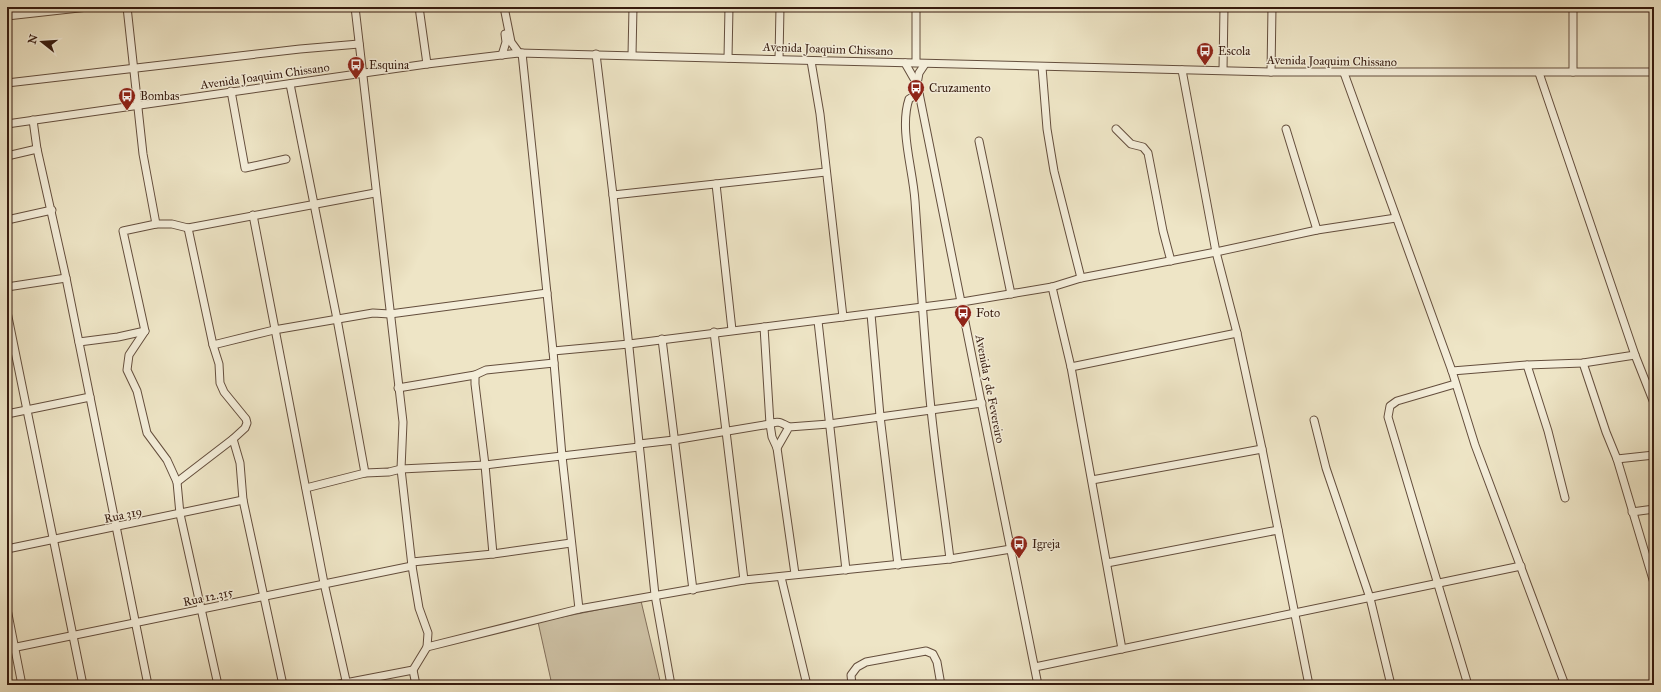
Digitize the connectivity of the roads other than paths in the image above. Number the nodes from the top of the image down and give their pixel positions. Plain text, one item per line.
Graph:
1 (88, 7) edge
2 (127, 7) edge
3 (355, 7) edge
4 (419, 7) edge
5 (500, 7) edge
6 (504, 7) edge
7 (632, 7) edge
8 (729, 7) edge
9 (780, 7) edge
10 (916, 7) edge
11 (1224, 7) edge
12 (1272, 7) edge
13 (1573, 7) edge
14 (7, 16) edge
15 (359, 44) junction
16 (520, 53) junction
17 (502, 54) junction
18 (596, 54) junction
19 (632, 55) junction
20 (728, 58) junction
21 (779, 59) junction
22 (811, 61) junction
23 (904, 62) junction
24 (916, 62) junction
25 (426, 64) junction
26 (925, 64) junction
27 (1042, 67) junction
28 (134, 68) junction
29 (1182, 70) junction
30 (1223, 70) junction
31 (1271, 72) junction
32 (1573, 72) junction
33 (1654, 72) edge
34 (1344, 73) junction
35 (1539, 73) junction
36 (363, 74) junction
37 (7, 82) edge
38 (290, 84) junction
39 (917, 84) junction
40 (231, 92) junction
41 (919, 95) junction
42 (139, 106) junction
43 (33, 120) junction
44 (7, 124) edge
45 (1116, 129) dead end
46 (1286, 129) dead end
47 (979, 142) dead end
48 (37, 149) junction
49 (7, 156) edge
50 (286, 159) dead end
51 (826, 172) junction
52 (716, 184) junction
53 (375, 193) junction
54 (613, 195) junction
55 (313, 204) junction
56 (52, 210) junction
57 (253, 216) junction
58 (1396, 218) junction
59 (7, 220) edge
60 (156, 224) junction
61 (188, 228) junction
62 (1316, 230) junction
63 (1216, 252) junction
64 (1171, 261) junction
65 (66, 278) junction
66 (1081, 278) junction
67 (1052, 287) junction
68 (7, 288) edge
69 (547, 294) junction
70 (1010, 294) junction
71 (962, 302) junction
72 (922, 307) junction
73 (7, 312) edge
74 (390, 314) junction
75 (871, 314) junction
76 (843, 318) junction
77 (337, 319) junction
78 (818, 321) junction
79 (764, 327) junction
80 (274, 330) junction
81 (732, 330) junction
82 (145, 331) junction
83 (714, 332) junction
84 (1237, 333) junction
85 (662, 339) junction
86 (79, 342) junction
87 (629, 344) junction
88 (213, 345) junction
89 (553, 351) junction
90 (1635, 355) junction
91 (554, 363) junction
92 (1583, 363) junction
93 (1527, 365) junction
94 (1071, 367) junction
95 (1452, 371) junction
96 (475, 375) junction
97 (1455, 384) junction
98 (398, 388) junction
99 (90, 397) junction
100 (982, 403) junction
101 (1654, 403) edge
102 (27, 411) junction
103 (931, 411) junction
104 (7, 414) edge
105 (880, 416) junction
106 (1314, 420) dead end
107 (770, 424) junction
108 (829, 424) junction
109 (789, 427) junction
110 (725, 432) junction
111 (233, 439) junction
112 (674, 440) junction
113 (639, 446) junction
114 (778, 448) junction
115 (1262, 449) junction
116 (1654, 455) edge
117 (562, 456) junction
118 (1617, 459) junction
119 (485, 465) junction
120 (401, 469) junction
121 (365, 473) junction
122 (1092, 480) junction
123 (177, 482) junction
124 (306, 488) junction
125 (1565, 498) dead end
126 (243, 500) junction
127 (1654, 510) edge
128 (1632, 512) junction
129 (180, 514) junction
130 (116, 527) junction
131 (1278, 530) junction
132 (54, 540) junction
133 (571, 543) junction
134 (7, 549) edge
135 (1011, 549) junction
136 (493, 554) junction
137 (950, 559) junction
138 (1106, 563) junction
139 (412, 564) junction
140 (898, 565) junction
141 (1521, 566) junction
142 (846, 570) junction
143 (795, 574) junction
144 (781, 577) junction
145 (744, 580) junction
146 (324, 583) junction
147 (1654, 583) edge
148 (1438, 584) junction
149 (692, 590) junction
150 (655, 596) junction
151 (264, 597) junction
152 (1370, 598) junction
153 (7, 609) edge
154 (579, 609) junction
155 (200, 610) junction
156 (1295, 614) junction
157 (136, 623) junction
158 (73, 635) junction
159 (427, 647) junction
160 (11, 648) edge
161 (1122, 648) junction
162 (1035, 667) junction
163 (413, 670) junction
164 (346, 684) edge
165 (22, 685) edge
166 (83, 685) edge
167 (148, 685) edge
168 (218, 685) edge
169 (283, 685) edge
170 (335, 685) edge
171 (416, 685) edge
172 (671, 685) edge
173 (807, 685) edge
174 (852, 685) edge
175 (941, 685) edge
176 (1038, 685) edge
177 (1309, 685) edge
178 (1391, 685) edge
179 (1468, 685) edge
180 (1565, 685) edge

1 - 14 street
2 - 28 street
3 - 15 street
4 - 25 street
5 - 17 street
6 - 16 street
7 - 19 street
8 - 20 street
9 - 21 street
10 - 24 street
11 - 30 street
12 - 31 street
13 - 32 street
15 - 28 street
15 - 36 street
16 - 17 street, Avenida Joaquim Chissano
16 - 18 street, Avenida Joaquim Chissano
16 - 69 street
17 - 25 street, Avenida Joaquim Chissano
18 - 19 street, Avenida Joaquim Chissano
18 - 54 street
19 - 20 street, Avenida Joaquim Chissano
20 - 21 street, Avenida Joaquim Chissano
21 - 22 street, Avenida Joaquim Chissano
22 - 23 street, Avenida Joaquim Chissano
22 - 51 street
23 - 24 street, Avenida Joaquim Chissano
23 - 39 street, Avenida 5 de Fevereiro
24 - 26 street, Avenida Joaquim Chissano
25 - 36 street, Avenida Joaquim Chissano
26 - 27 street, Avenida Joaquim Chissano
26 - 39 street
27 - 29 street, Avenida Joaquim Chissano
27 - 66 street
28 - 37 street
28 - 42 street
29 - 30 street, Avenida Joaquim Chissano
29 - 63 street
30 - 31 street, Avenida Joaquim Chissano
31 - 34 street, Avenida Joaquim Chissano
32 - 33 street, Avenida Joaquim Chissano
32 - 35 street, Avenida Joaquim Chissano
34 - 35 street, Avenida Joaquim Chissano
34 - 58 street
35 - 90 street
36 - 38 street, Avenida Joaquim Chissano
36 - 53 street
38 - 40 street, Avenida Joaquim Chissano
38 - 55 street
39 - 41 street, Avenida 5 de Fevereiro
40 - 42 street, Avenida Joaquim Chissano
40 - 50 street
41 - 71 street, Avenida 5 de Fevereiro
41 - 72 street
42 - 43 street, Avenida Joaquim Chissano
42 - 60 street
43 - 44 street, Avenida Joaquim Chissano
43 - 48 street
45 - 64 street
46 - 62 street
47 - 70 street
48 - 49 street
48 - 56 street
51 - 52 street
51 - 76 street
52 - 54 street
52 - 81 street
53 - 55 street
53 - 74 street
54 - 87 street
55 - 57 street
55 - 77 street
56 - 59 street
56 - 65 street
57 - 61 street
57 - 80 street
58 - 62 street
58 - 95 street
60 - 61 street
60 - 82 street
61 - 88 street
62 - 63 street
63 - 64 street
63 - 84 street
64 - 66 street
65 - 68 street
65 - 86 street
66 - 67 street
67 - 70 street
67 - 94 street
69 - 74 street
69 - 89 street
70 - 71 street
71 - 72 street
71 - 100 street, Avenida 5 de Fevereiro
72 - 75 street
72 - 103 street
73 - 102 street
74 - 77 street
74 - 98 street
75 - 76 street
75 - 105 street
76 - 78 street
77 - 80 street
77 - 121 street
78 - 79 street
78 - 108 street
79 - 81 street
79 - 107 street
80 - 88 street
80 - 124 street
81 - 83 street
82 - 86 street
82 - 123 street
83 - 85 street
83 - 110 street
84 - 94 street
84 - 115 street
85 - 87 street
85 - 112 street
86 - 99 street
87 - 89 street
87 - 113 street
88 - 111 street
89 - 91 street
90 - 92 street
90 - 101 street
91 - 96 street
91 - 117 street
92 - 93 street
92 - 118 street
93 - 95 street
93 - 125 street
94 - 122 street
95 - 97 street
96 - 98 street
96 - 119 street
97 - 141 street
97 - 148 street
98 - 120 street
99 - 102 street
99 - 130 street
100 - 103 street
100 - 135 street, Avenida 5 de Fevereiro
102 - 104 street
102 - 132 street
103 - 105 street
103 - 137 street
105 - 108 street
105 - 140 street
106 - 152 street
107 - 109 street
107 - 110 street
107 - 114 street
108 - 109 street
108 - 142 street
109 - 114 street
110 - 112 street
110 - 145 street
111 - 123 street
111 - 126 street
112 - 113 street
112 - 149 street
113 - 117 street
113 - 150 street
114 - 143 street
115 - 122 street
115 - 131 street
116 - 118 street
117 - 119 street
117 - 133 street
118 - 128 street
119 - 120 street
119 - 136 street
120 - 121 street
120 - 139 street
121 - 124 street
122 - 138 street
123 - 129 street
124 - 146 street
126 - 129 street, Rua 319
126 - 151 street
127 - 128 street
128 - 147 street
129 - 130 street, Rua 319
129 - 155 street
130 - 132 street, Rua 319
130 - 157 street
131 - 138 street
131 - 156 street
132 - 134 street, Rua 319
132 - 158 street
133 - 136 street, Rua 12.315
133 - 154 street
135 - 137 street
135 - 162 street, Avenida 5 de Fevereiro
136 - 139 street, Rua 12.315
137 - 140 street
138 - 161 street
139 - 146 street, Rua 12.315
139 - 159 street
140 - 142 street
141 - 148 street
141 - 180 street
142 - 143 street
143 - 144 street
144 - 145 street
144 - 173 street
145 - 149 street
146 - 151 street, Rua 12.315
146 - 164 street
148 - 152 street
148 - 179 street
149 - 150 street
150 - 154 street
150 - 172 street
151 - 155 street, Rua 12.315
151 - 169 street
152 - 156 street
152 - 178 street
153 - 160 street
154 - 159 street
155 - 157 street, Rua 12.315
155 - 168 street
156 - 161 street
156 - 177 street
157 - 158 street, Rua 12.315
157 - 167 street
158 - 160 street, Rua 12.315
158 - 166 street
159 - 163 street
160 - 165 street
161 - 162 street
162 - 176 street, Avenida 5 de Fevereiro
163 - 164 street
163 - 171 street
164 - 170 street
174 - 175 street

